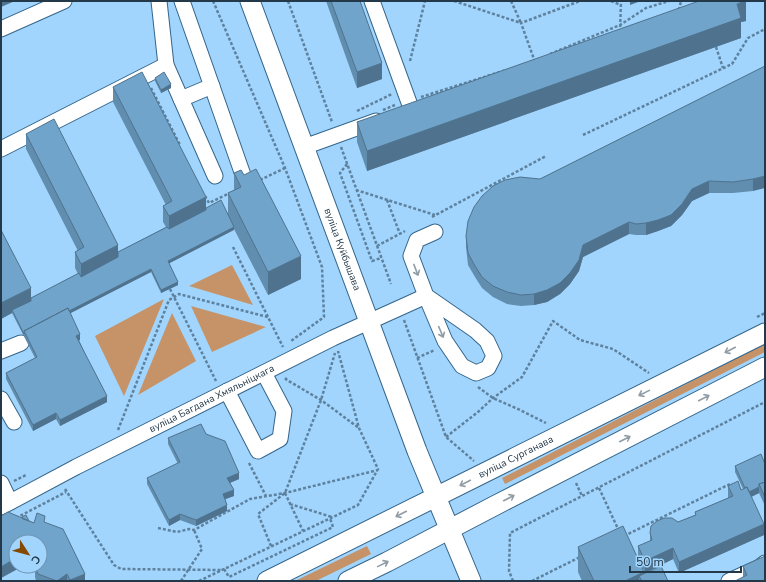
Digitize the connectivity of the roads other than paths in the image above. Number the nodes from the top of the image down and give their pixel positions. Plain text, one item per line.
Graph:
1 (64, 1) edge
2 (159, 1) edge
3 (182, 1) edge
4 (250, 1) edge
5 (372, 1) edge
6 (1, 29) edge
7 (166, 65) junction
8 (212, 86) junction
9 (181, 99) junction
10 (426, 103) edge
11 (410, 104) junction
12 (304, 147) junction
13 (1, 149) edge
14 (243, 175) edge
15 (215, 176) dead end
16 (432, 225) road end
17 (426, 296) junction
18 (370, 322) junction
19 (765, 332) edge
20 (21, 343) dead end
21 (1, 351) edge
22 (765, 367) edge
23 (270, 370) junction
24 (227, 391) junction
25 (1, 399) edge
26 (14, 422) dead end
27 (1, 483) edge
28 (436, 497) junction
29 (5, 505) edge
30 (450, 530) junction
31 (765, 563) edge
32 (268, 581) edge
33 (348, 581) edge
34 (471, 581) edge
35 (729, 581) edge

1 - 6 street
2 - 7 street
3 - 8 street
4 - 12 main road, вуліца Куйбышава
5 - 11 street
7 - 9 street
7 - 13 street
8 - 9 street
8 - 14 street
9 - 15 street
10 - 11 street
11 - 12 street
12 - 18 main road, вуліца Куйбышава
16 -> 17 street
17 -> 17 street
17 - 18 street, вуліца Багдана Хмяльніцкага
18 - 23 street, вуліца Багдана Хмяльніцкага
18 - 28 main road, вуліца Куйбышава
19 -> 28 main road, вуліца Сурганава
20 - 21 street
30 -> 22 main road
23 - 24 street, вуліца Багдана Хмяльніцкага
23 - 24 street
24 - 29 street, вуліца Багдана Хмяльніцкага
25 - 26 street
27 - 29 street
28 - 30 main road, вуліца Куйбышава
28 -> 32 main road, вуліца Сурганава
33 -> 30 main road
30 - 34 main road, вуліца Куйбышава
31 - 35 street

